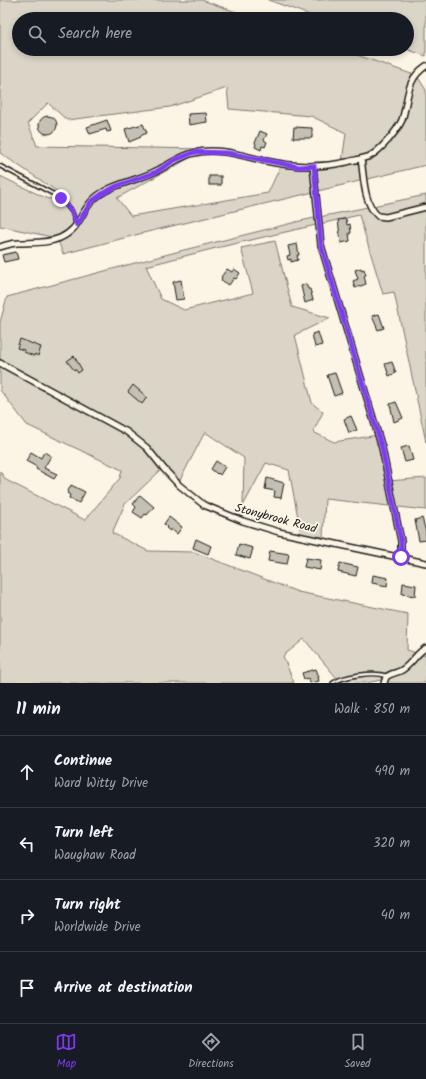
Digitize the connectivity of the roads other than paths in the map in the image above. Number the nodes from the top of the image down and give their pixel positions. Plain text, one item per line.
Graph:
1 (426, 66) edge
2 (361, 159) junction
3 (0, 166) edge
4 (314, 166) junction
5 (426, 207) edge
6 (77, 225) junction
7 (0, 247) edge
8 (0, 363) edge
9 (401, 557) junction
10 (426, 563) edge
11 (426, 648) edge
12 (386, 676) junction
13 (333, 683) edge
14 (384, 683) edge

1 - 2 street
2 - 4 street
2 - 5 street
3 - 6 lane
4 - 6 street
4 - 9 street
6 - 7 street
8 - 9 street, Stonybrook Road
9 - 10 street, Stonybrook Road
11 - 12 street
12 - 13 lane
12 - 14 street

